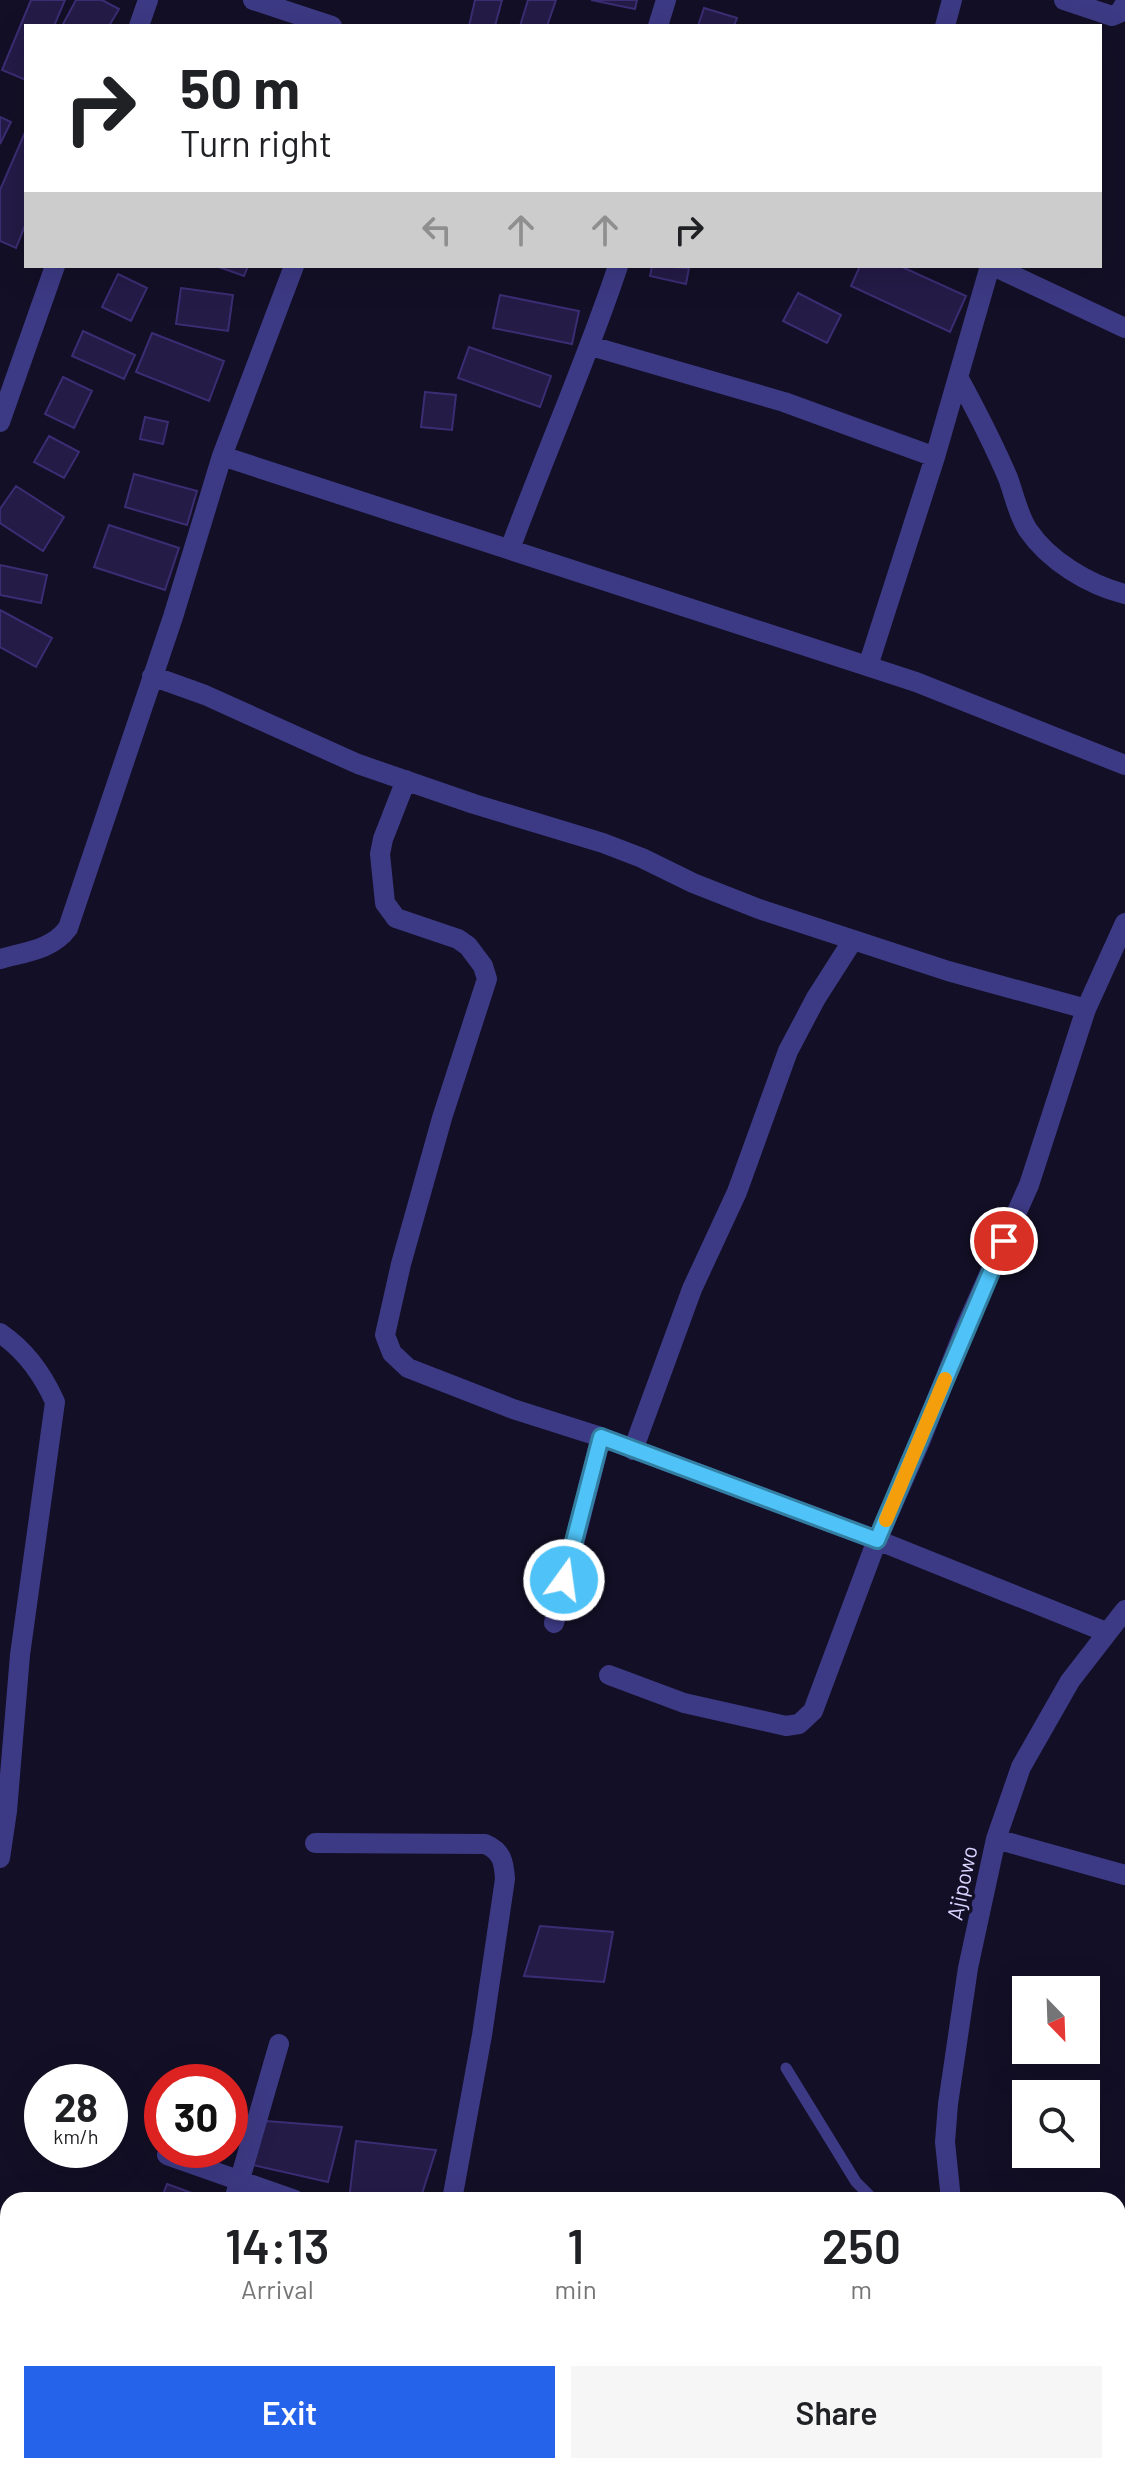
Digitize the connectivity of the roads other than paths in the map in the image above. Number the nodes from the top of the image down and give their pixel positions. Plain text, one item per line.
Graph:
1 (148, 0) edge
2 (253, 0) edge
3 (666, 0) edge
4 (952, 0) edge
5 (1064, 0) edge
6 (1125, 4) edge
7 (140, 24) edge
8 (326, 24) edge
9 (659, 24) edge
10 (946, 24) edge
11 (54, 268) edge
12 (293, 268) edge
13 (617, 268) edge
14 (991, 268) edge
15 (996, 268) edge
16 (1125, 328) edge
17 (591, 346) junction
18 (958, 377) junction
19 (0, 422) edge
20 (222, 456) junction
21 (935, 457) junction
22 (510, 549) junction
23 (1125, 594) edge
24 (868, 666) junction
25 (152, 676) junction
26 (1125, 765) edge
27 (406, 780) junction
28 (1125, 923) edge
29 (853, 940) junction
30 (0, 959) edge
31 (1086, 1009) junction
32 (0, 1333) edge
33 (601, 1437) junction
34 (633, 1450) junction
35 (877, 1540) junction
36 (1125, 1610) edge
37 (554, 1623) dead end
38 (1106, 1632) junction
39 (609, 1675) dead end
40 (996, 1839) junction
41 (315, 1843) dead end
42 (0, 1858) edge
43 (1125, 1875) edge
44 (279, 2044) dead end
45 (786, 2068) dead end
46 (193, 2168) edge
47 (238, 2190) edge
48 (453, 2192) edge
49 (866, 2192) edge
50 (950, 2192) edge

1 - 7 street
2 - 8 street
3 - 9 street
4 - 10 street
5 - 6 street
11 - 19 street
12 - 20 street
13 - 17 street
14 - 18 street
15 - 16 street
17 - 21 street
17 - 22 street
18 - 21 street
18 - 23 street
20 - 22 street
20 - 25 street
21 - 24 street
22 - 24 street
24 - 26 street
25 - 27 street
25 - 30 street
27 - 29 street
27 - 33 street
28 - 31 street
29 - 31 street
29 - 34 street
31 - 35 street
32 - 42 street
33 - 34 street
33 - 37 street
34 - 35 street
35 - 38 street
35 - 39 street
36 - 38 street, Ajipowo
38 - 40 street, Ajipowo
40 - 43 street
40 - 50 street, Ajipowo
41 - 48 street
44 - 47 street
45 - 49 lane
46 - 47 street

